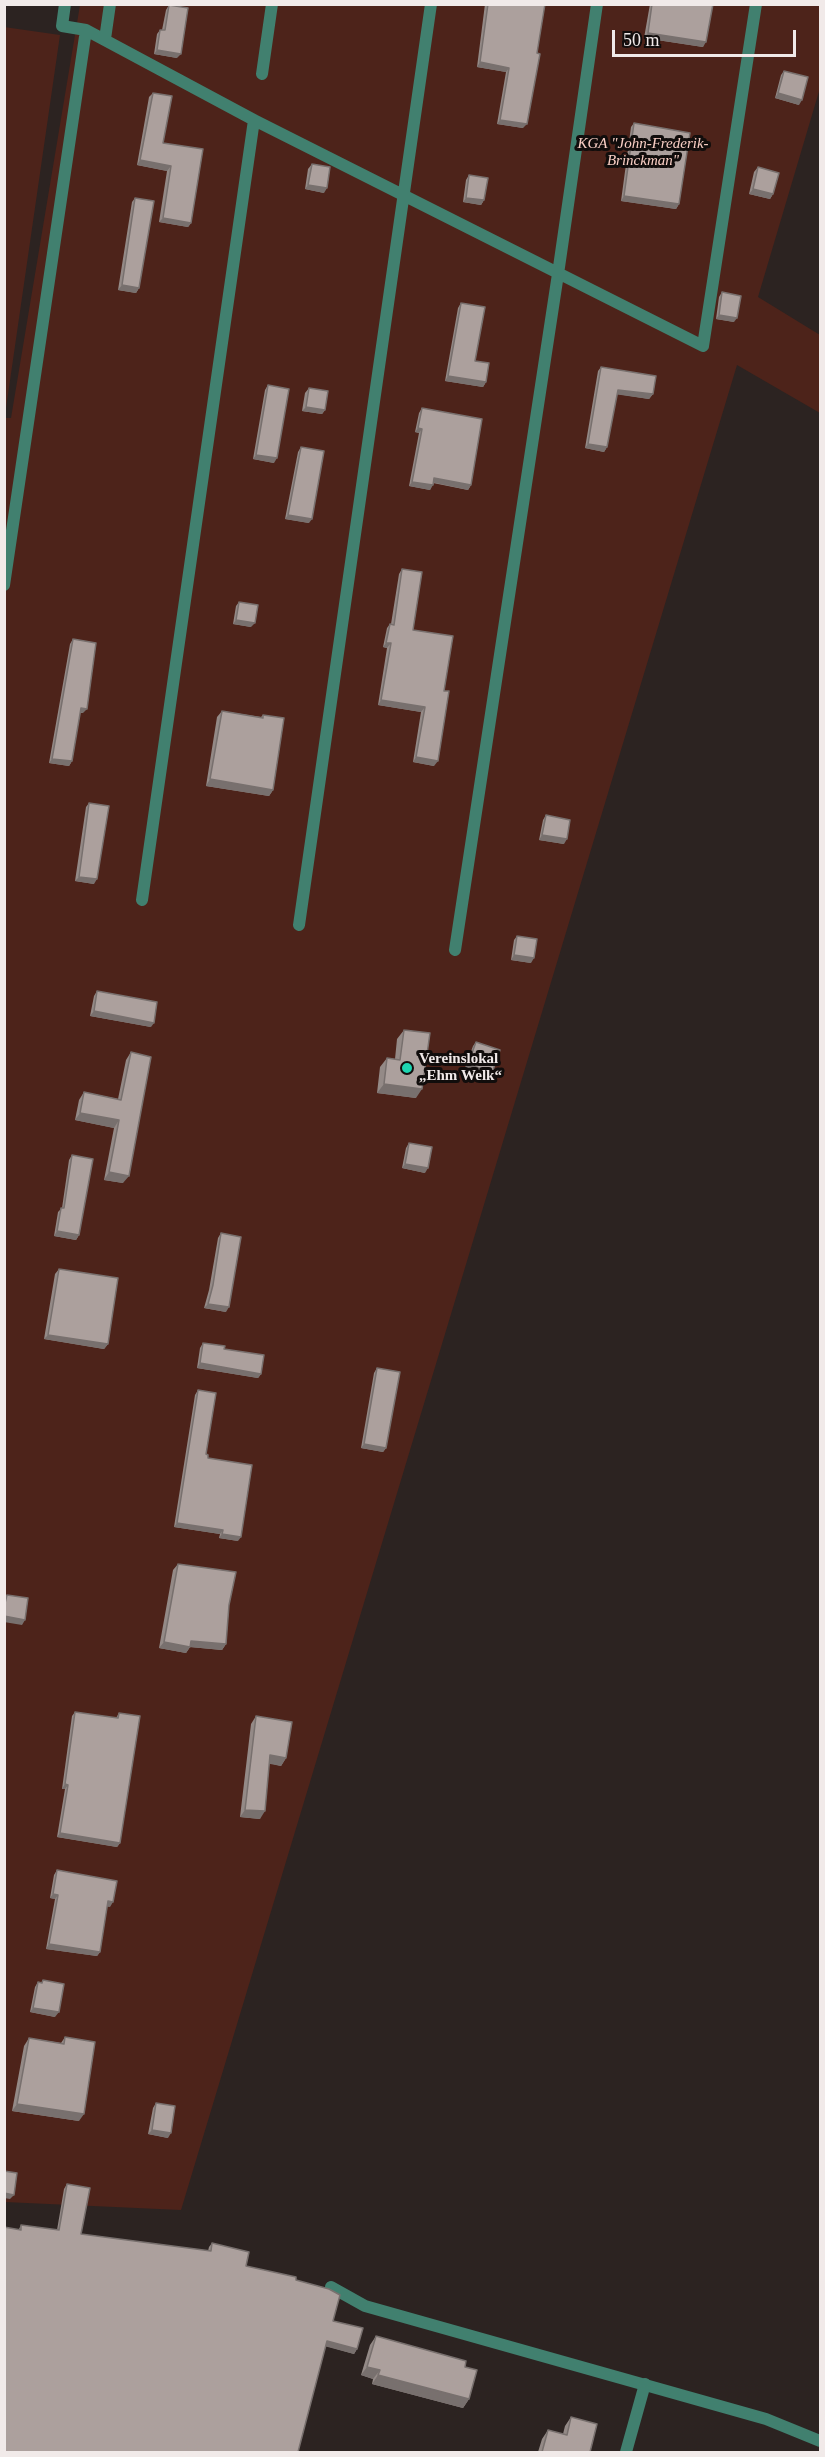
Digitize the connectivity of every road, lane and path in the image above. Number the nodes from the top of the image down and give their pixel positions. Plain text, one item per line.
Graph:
1 (65, 4) edge
2 (110, 4) edge
3 (272, 4) edge
4 (431, 4) edge
5 (597, 4) edge
6 (756, 4) edge
7 (86, 30) junction
8 (105, 39) junction
9 (262, 74) dead end
10 (254, 120) junction
11 (403, 195) junction
12 (558, 274) junction
13 (4, 585) edge
14 (142, 900) dead end
15 (298, 925) dead end
16 (455, 950) dead end
17 (331, 2287) edge
18 (645, 2384) junction
19 (820, 2441) edge
20 (626, 2452) edge

1 - 7 street
2 - 8 street
3 - 9 street
4 - 11 street
5 - 12 street
6 - 12 street
7 - 8 street
7 - 13 street
8 - 10 street
10 - 11 street
10 - 14 street
11 - 12 street
11 - 15 street
12 - 16 street
17 - 18 street
18 - 19 street
18 - 20 street

